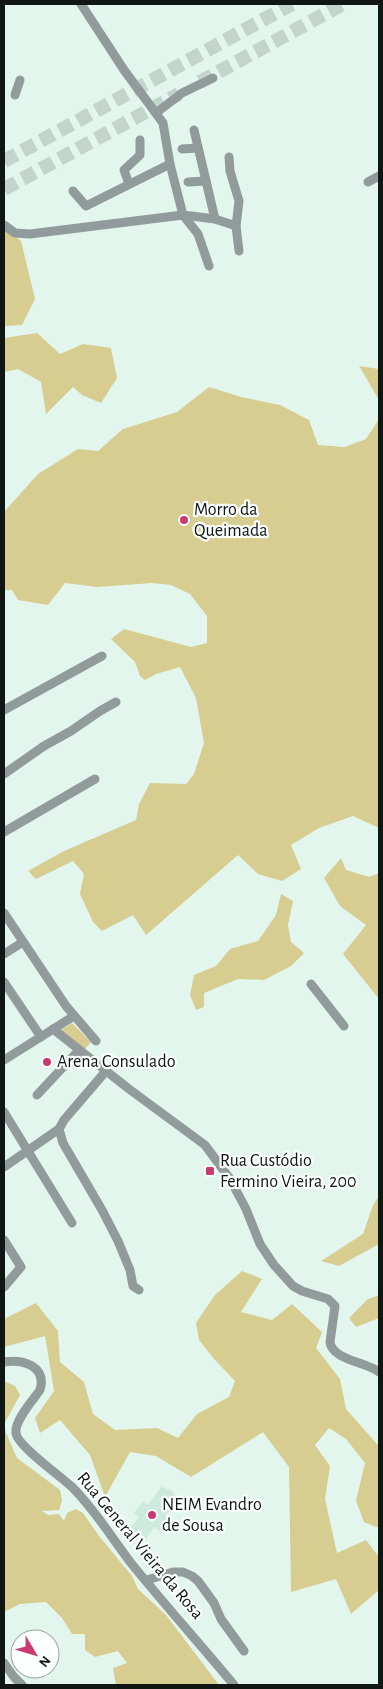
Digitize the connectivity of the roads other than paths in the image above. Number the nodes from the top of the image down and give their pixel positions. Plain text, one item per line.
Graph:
1 (81, 4) edge
2 (213, 78) dead end
3 (20, 80) dead end
4 (15, 95) dead end
5 (156, 112) junction
6 (194, 130) dead end
7 (140, 140) dead end
8 (198, 148) junction
9 (182, 149) dead end
10 (229, 158) dead end
11 (170, 164) junction
12 (379, 176) edge
13 (206, 181) junction
14 (188, 182) dead end
15 (368, 182) dead end
16 (128, 184) junction
17 (73, 191) dead end
18 (183, 215) junction
19 (215, 219) junction
20 (4, 225) edge
21 (236, 226) junction
22 (239, 251) dead end
23 (209, 266) dead end
24 (102, 656) dead end
25 (116, 702) dead end
26 (4, 710) edge
27 (4, 774) edge
28 (95, 779) dead end
29 (4, 832) edge
30 (4, 913) edge
31 (23, 942) junction
32 (4, 954) edge
33 (4, 982) edge
34 (312, 984) dead end
35 (74, 1016) junction
36 (344, 1026) dead end
37 (53, 1029) junction
38 (42, 1037) junction
39 (96, 1041) dead end
40 (81, 1052) junction
41 (4, 1060) edge
42 (106, 1071) junction
43 (37, 1095) dead end
44 (4, 1112) edge
45 (59, 1129) junction
46 (28, 1150) junction
47 (4, 1167) edge
48 (72, 1223) dead end
49 (4, 1240) edge
50 (4, 1287) edge
51 (139, 1290) dead end
52 (4, 1362) edge
53 (379, 1372) edge
54 (147, 1580) junction
55 (244, 1651) dead end
56 (4, 1663) edge
57 (22, 1685) edge
58 (234, 1685) edge

1 - 5 street
2 - 5 street
3 - 4 street
5 - 11 street
6 - 8 street
7 - 16 street
8 - 9 street
8 - 13 street
10 - 21 street
11 - 16 street
11 - 18 street
12 - 15 street
13 - 14 street
13 - 19 street
16 - 17 street
18 - 19 street
18 - 20 street
18 - 23 street
19 - 21 street
21 - 22 street
24 - 26 street
25 - 27 street
28 - 29 street
30 - 31 street
31 - 32 street
31 - 35 street
33 - 38 street
34 - 36 street
35 - 37 street
35 - 39 street
37 - 38 street
37 - 40 street
38 - 41 street
40 - 42 street
40 - 43 street
42 - 45 street
42 - 53 street
44 - 46 street
45 - 46 street
45 - 51 street
46 - 47 street
46 - 48 street
49 - 50 street
52 - 54 street, Rua General Vieira da Rosa
54 - 55 street
54 - 58 street, Rua General Vieira da Rosa
56 - 57 street

